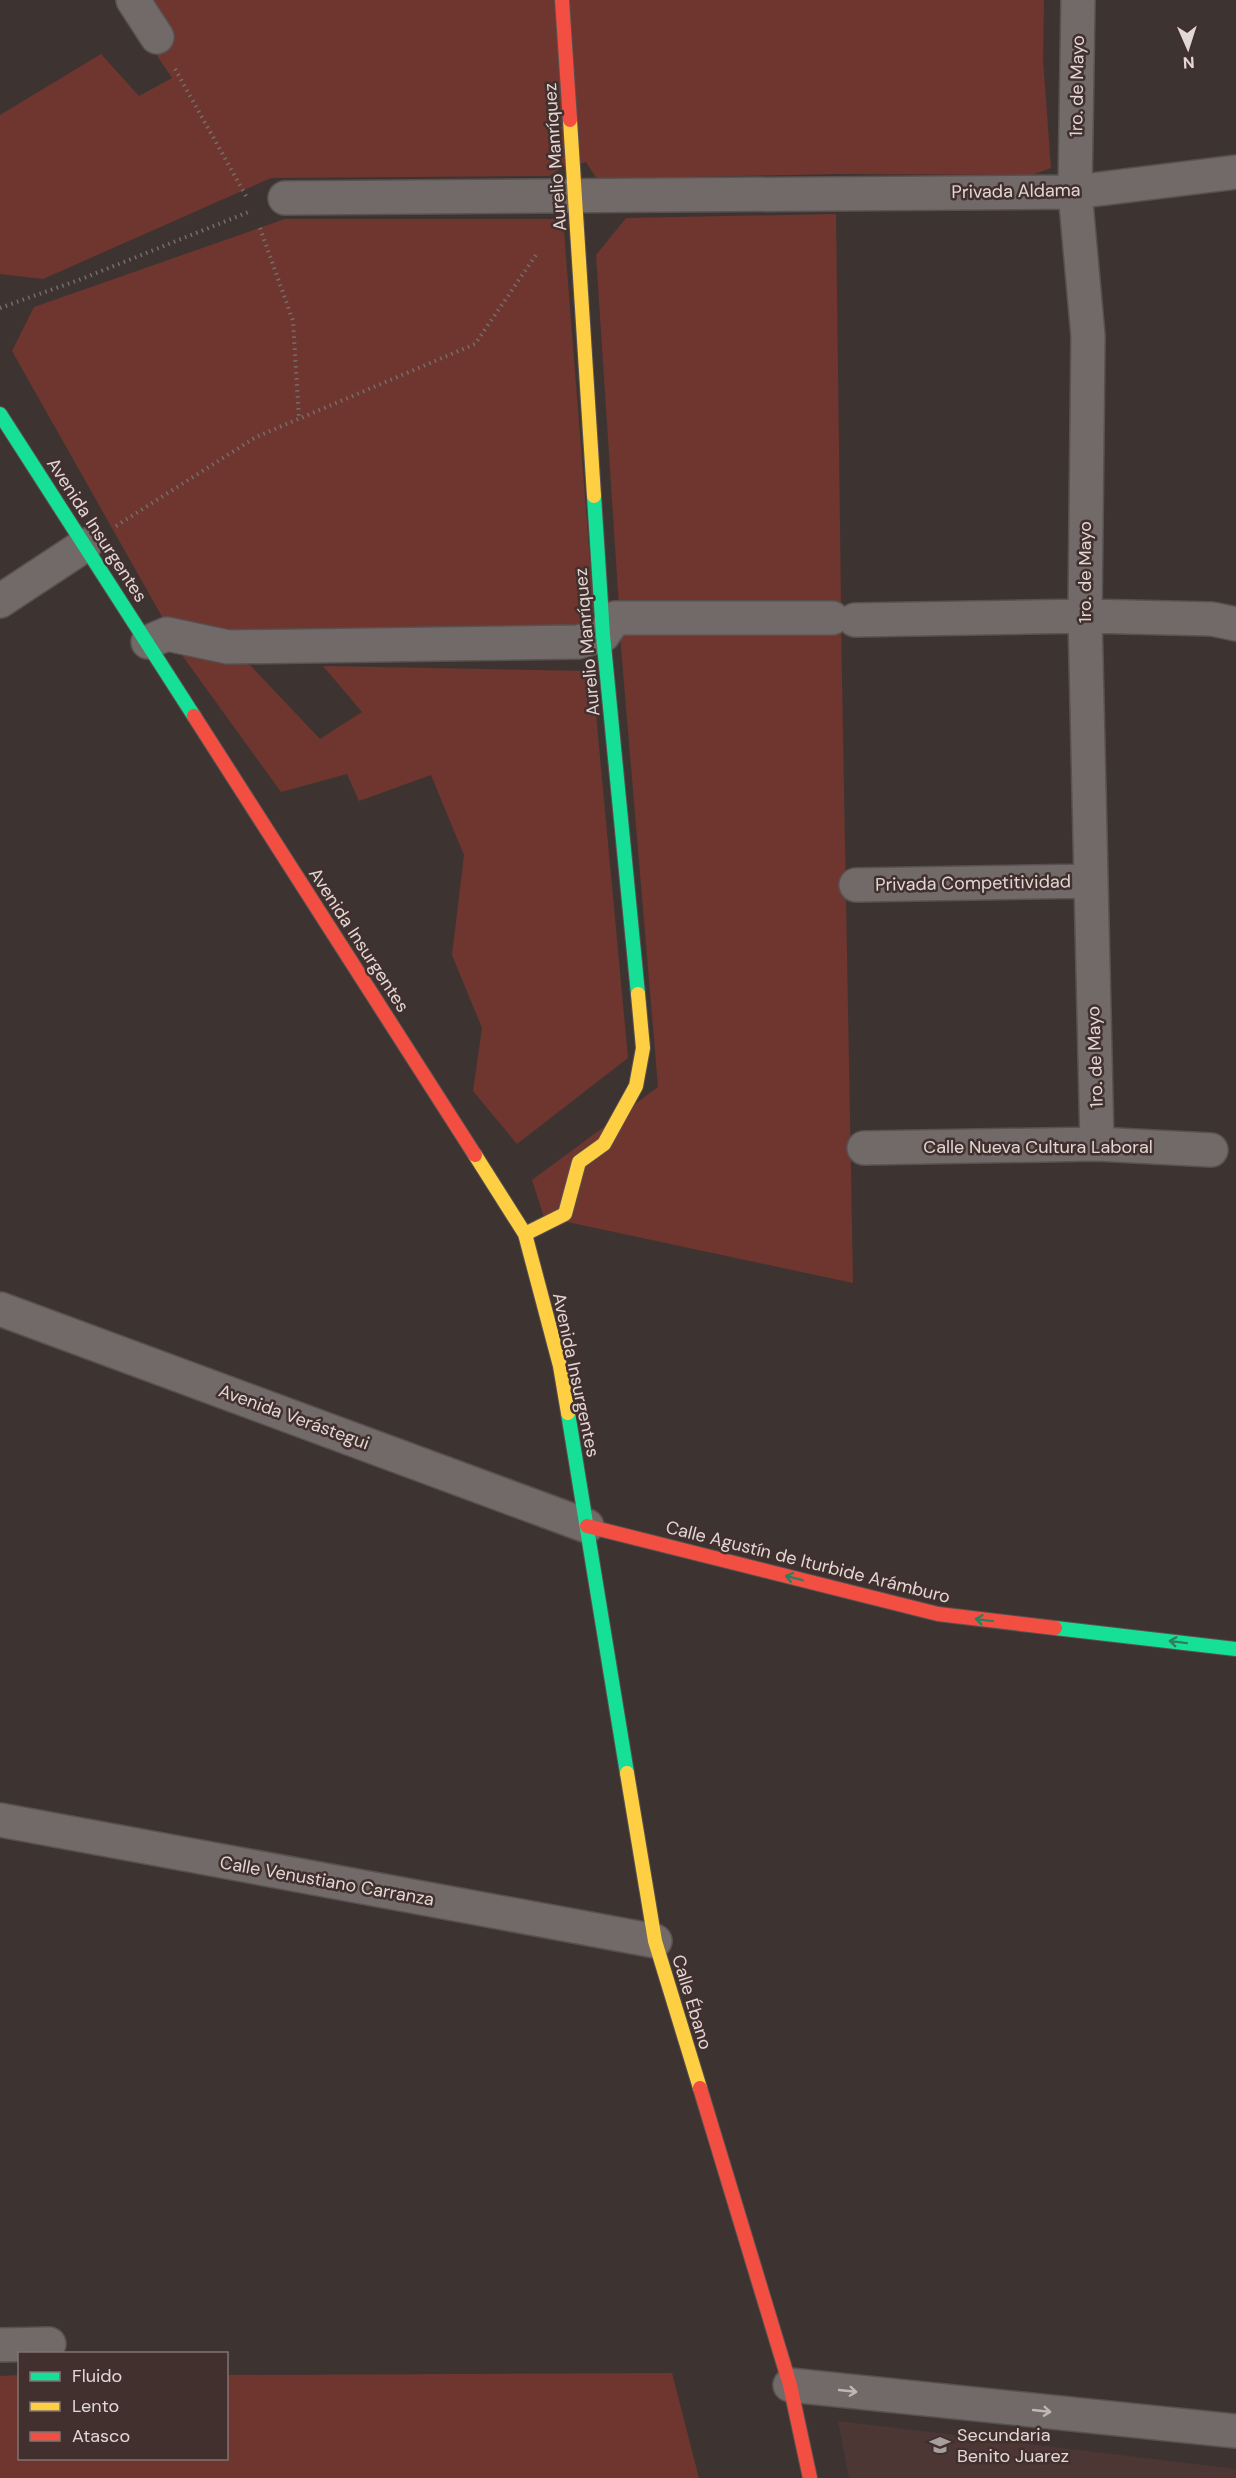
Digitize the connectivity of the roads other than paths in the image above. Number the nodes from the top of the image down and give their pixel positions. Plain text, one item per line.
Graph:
1 (133, 0) edge
2 (562, 0) edge
3 (1078, 0) edge
4 (157, 37) road end
5 (1236, 172) edge
6 (1075, 192) junction
7 (576, 197) junction
8 (285, 198) road end
9 (0, 414) edge
10 (85, 545) junction
11 (0, 602) edge
12 (1084, 616) junction
13 (1224, 621) edge
14 (603, 635) junction
15 (148, 642) junction
16 (1090, 881) junction
17 (856, 885) dead end
18 (1097, 1144) junction
19 (864, 1148) dead end
20 (1211, 1150) dead end
21 (525, 1234) junction
22 (0, 1309) edge
23 (588, 1526) junction
24 (1236, 1649) edge
25 (0, 1820) edge
26 (655, 1941) junction
27 (0, 2344) edge
28 (49, 2344) dead end
29 (790, 2385) junction
30 (1236, 2431) edge
31 (810, 2478) edge

1 - 4 street
2 - 7 street, Aurelio Manríquez
3 - 6 street, 1ro. de Mayo
5 - 6 street, Privada Aldama
6 - 7 street, Privada Aldama
6 - 12 street, 1ro. de Mayo
7 - 8 street, Privada Aldama
7 - 14 street, Aurelio Manríquez
9 - 10 street, Avenida Insurgentes
10 - 11 street
10 - 15 street, Avenida Insurgentes
12 - 13 street
12 - 14 street
12 - 16 street, 1ro. de Mayo
14 - 15 street
14 - 21 street, Aurelio Manríquez
15 - 21 street, Avenida Insurgentes
16 - 17 street, Privada Competitividad
16 - 18 street, 1ro. de Mayo
18 - 19 street, Calle Nueva Cultura Laboral
18 - 20 street, Calle Nueva Cultura Laboral
21 - 23 street, Avenida Insurgentes
22 - 23 street, Avenida Verástegui
24 -> 23 street, Calle Agustín de Iturbide Arámburo
23 - 26 street, Calle Ébano
25 - 26 street, Calle Venustiano Carranza
26 - 29 street, Calle Ébano
27 - 28 street
29 -> 30 street
29 - 31 street, Calle Ébano

